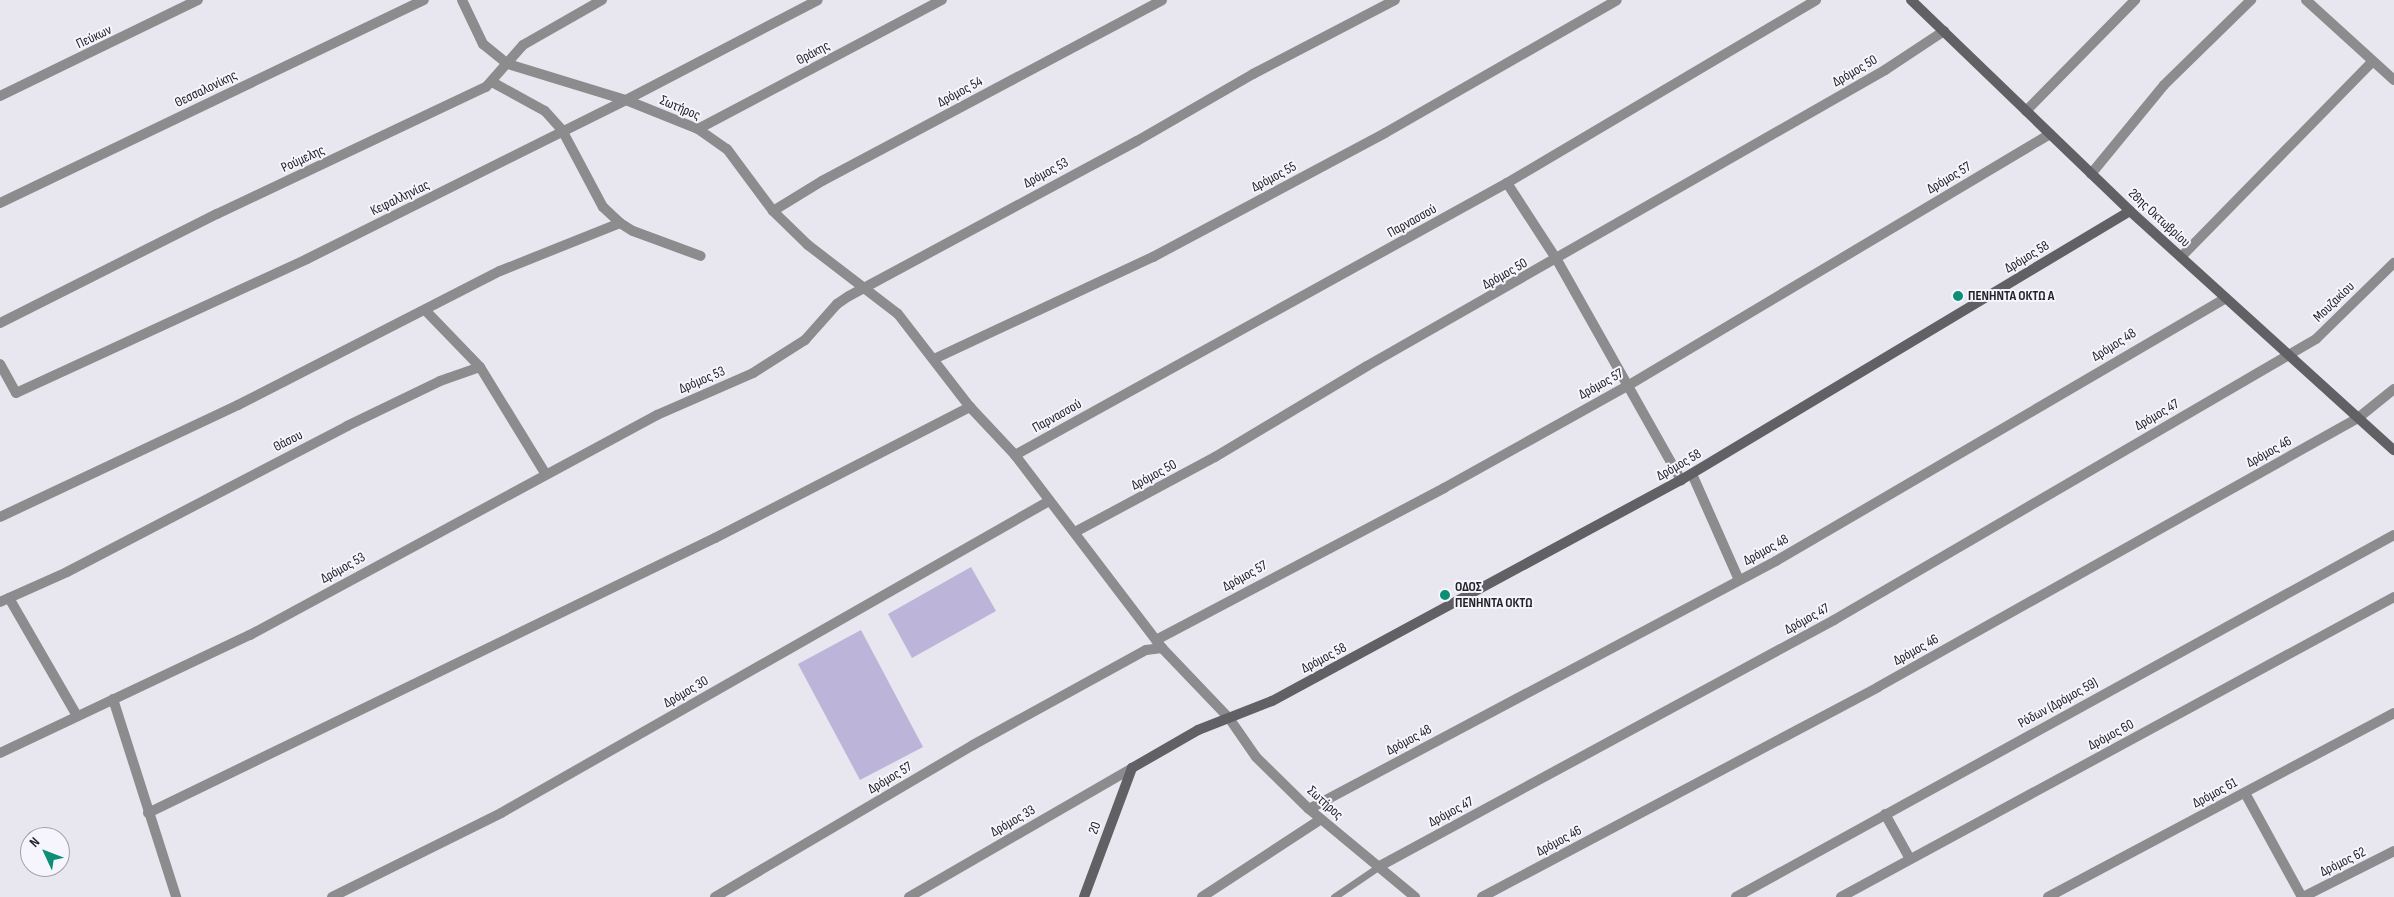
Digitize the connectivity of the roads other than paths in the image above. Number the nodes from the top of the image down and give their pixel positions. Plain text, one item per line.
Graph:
1 (198, 0) edge
2 (424, 0) edge
3 (462, 0) edge
4 (602, 0) edge
5 (818, 0) edge
6 (942, 0) edge
7 (1162, 0) edge
8 (1395, 0) edge
9 (1617, 0) edge
10 (1816, 0) edge
11 (2135, 0) edge
12 (2251, 0) edge
13 (2306, 0) edge
14 (1915, 2) edge
15 (1944, 31) junction
16 (2373, 61) junction
17 (508, 64) junction
18 (2394, 80) edge
19 (492, 82) junction
20 (0, 96) edge
21 (626, 100) junction
22 (2026, 111) junction
23 (698, 129) junction
24 (562, 130) junction
25 (2050, 134) junction
26 (2091, 174) junction
27 (1507, 183) junction
28 (0, 202) edge
29 (773, 211) junction
30 (2130, 212) junction
31 (620, 223) junction
32 (702, 256) dead end
33 (2181, 257) junction
34 (1557, 260) junction
35 (2394, 263) edge
36 (866, 287) junction
37 (2226, 298) junction
38 (426, 311) junction
39 (0, 323) edge
40 (2288, 354) junction
41 (934, 359) junction
42 (0, 364) edge
43 (480, 367) junction
44 (1629, 385) junction
45 (2394, 390) edge
46 (970, 406) junction
47 (2358, 418) junction
48 (2394, 450) edge
49 (1015, 455) junction
50 (546, 473) junction
51 (1692, 474) junction
52 (1681, 480) junction
53 (1050, 501) junction
54 (0, 517) edge
55 (1075, 532) junction
56 (2394, 535) edge
57 (1739, 580) junction
58 (2394, 597) edge
59 (4, 600) edge
60 (1159, 644) junction
61 (113, 699) junction
62 (2394, 713) edge
63 (77, 716) junction
64 (1229, 718) junction
65 (0, 753) edge
66 (1132, 768) junction
67 (2245, 793) junction
68 (1309, 809) junction
69 (148, 814) junction
70 (1885, 814) junction
71 (1322, 819) junction
72 (2394, 851) edge
73 (1910, 859) junction
74 (1378, 867) junction
75 (176, 897) edge
76 (332, 897) edge
77 (715, 897) edge
78 (909, 897) edge
79 (1084, 897) edge
80 (1202, 897) edge
81 (1334, 897) edge
82 (1415, 897) edge
83 (1482, 897) edge
84 (1736, 897) edge
85 (1840, 897) edge
86 (2048, 897) edge
87 (2303, 897) edge

1 - 20 street, Πεύκων
2 - 28 street, Θεσσαλονίκης
3 - 17 street, Σωτήρος
4 - 17 street, Ρούμελης
5 - 21 street, Κεφαλληνίας
6 - 23 street, Θράκης
7 - 29 street, Δρόμος 54
8 - 36 street, Δρόμος 53
9 - 41 street, Δρόμος 55
10 - 27 street, Παρνασσού
11 - 22 street
12 - 26 street
13 - 16 street
14 - 15 street, 28ης Οκτωβρίου
15 - 22 street, 28ης Οκτωβρίου
15 - 34 street, Δρόμος 50
16 - 18 street
16 - 33 street
17 - 19 street, Ρούμελης
17 - 21 street, Σωτήρος
19 - 24 street
19 - 39 street, Ρούμελης
21 - 23 street, Σωτήρος
21 - 24 street, Κεφαλληνίας
22 - 25 street, 28ης Οκτωβρίου
23 - 29 street, Σωτήρος
24 - 31 street
24 - 42 street, Κεφαλληνίας
25 - 26 street, 28ης Οκτωβρίου
25 - 44 street, Δρόμος 57
26 - 30 street, 28ης Οκτωβρίου
27 - 34 street
27 - 49 street, Παρνασσού
29 - 36 street, Σωτήρος
30 - 33 street, 28ης Οκτωβρίου
30 - 51 street, Δρόμος 58
31 - 32 street
31 - 38 street
33 - 37 street, 28ης Οκτωβρίου
34 - 44 street
34 - 55 street, Δρόμος 50
35 - 40 street, Μουζακίου
36 - 41 street, Σωτήρος
36 - 50 street, Δρόμος 53
37 - 40 street, 28ης Οκτωβρίου
37 - 57 street, Δρόμος 48
38 - 43 street
38 - 54 street
40 - 47 street, 28ης Οκτωβρίου
40 - 74 street, Δρόμος 47
41 - 46 street, Σωτήρος
43 - 50 street
43 - 59 street, Θάσου
44 - 52 street
44 - 60 street, Δρόμος 57
45 - 47 street, Δρόμος 46
46 - 49 street, Σωτήρος
46 - 69 street
47 - 48 street, 28ης Οκτωβρίου
47 - 83 street, Δρόμος 46
49 - 53 street, Σωτήρος
50 - 61 street, Δρόμος 53
51 - 52 street, Δρόμος 58
51 - 57 street
52 - 64 street, Δρόμος 58
53 - 55 street, Σωτήρος
53 - 76 street, Δρόμος 30
55 - 60 street, Σωτήρος
56 - 70 street, Ρόδων (Δρόμος 59)
57 - 68 street, Δρόμος 48
58 - 73 street, Δρόμος 60
59 - 63 street
60 - 64 street, Σωτήρος
60 - 77 street, Δρόμος 57
61 - 63 street, Δρόμος 53
61 - 69 street
62 - 67 street, Δρόμος 61
63 - 65 street, Δρόμος 53
64 - 66 street, Δρόμος 58
64 - 68 street, Σωτήρος
66 - 78 street, Δρόμος 33
66 - 79 street, 20
67 - 86 street, Δρόμος 61
67 - 87 street
68 - 71 street, Σωτήρος
69 - 75 street
70 - 73 street
70 - 84 street, Ρόδων (Δρόμος 59)
71 - 74 street, Σωτήρος
71 - 80 street
72 - 87 street, Δρόμος 62
73 - 85 street, Δρόμος 60
74 - 81 lane, Δρόμος 47
74 - 82 street, Σωτήρος

